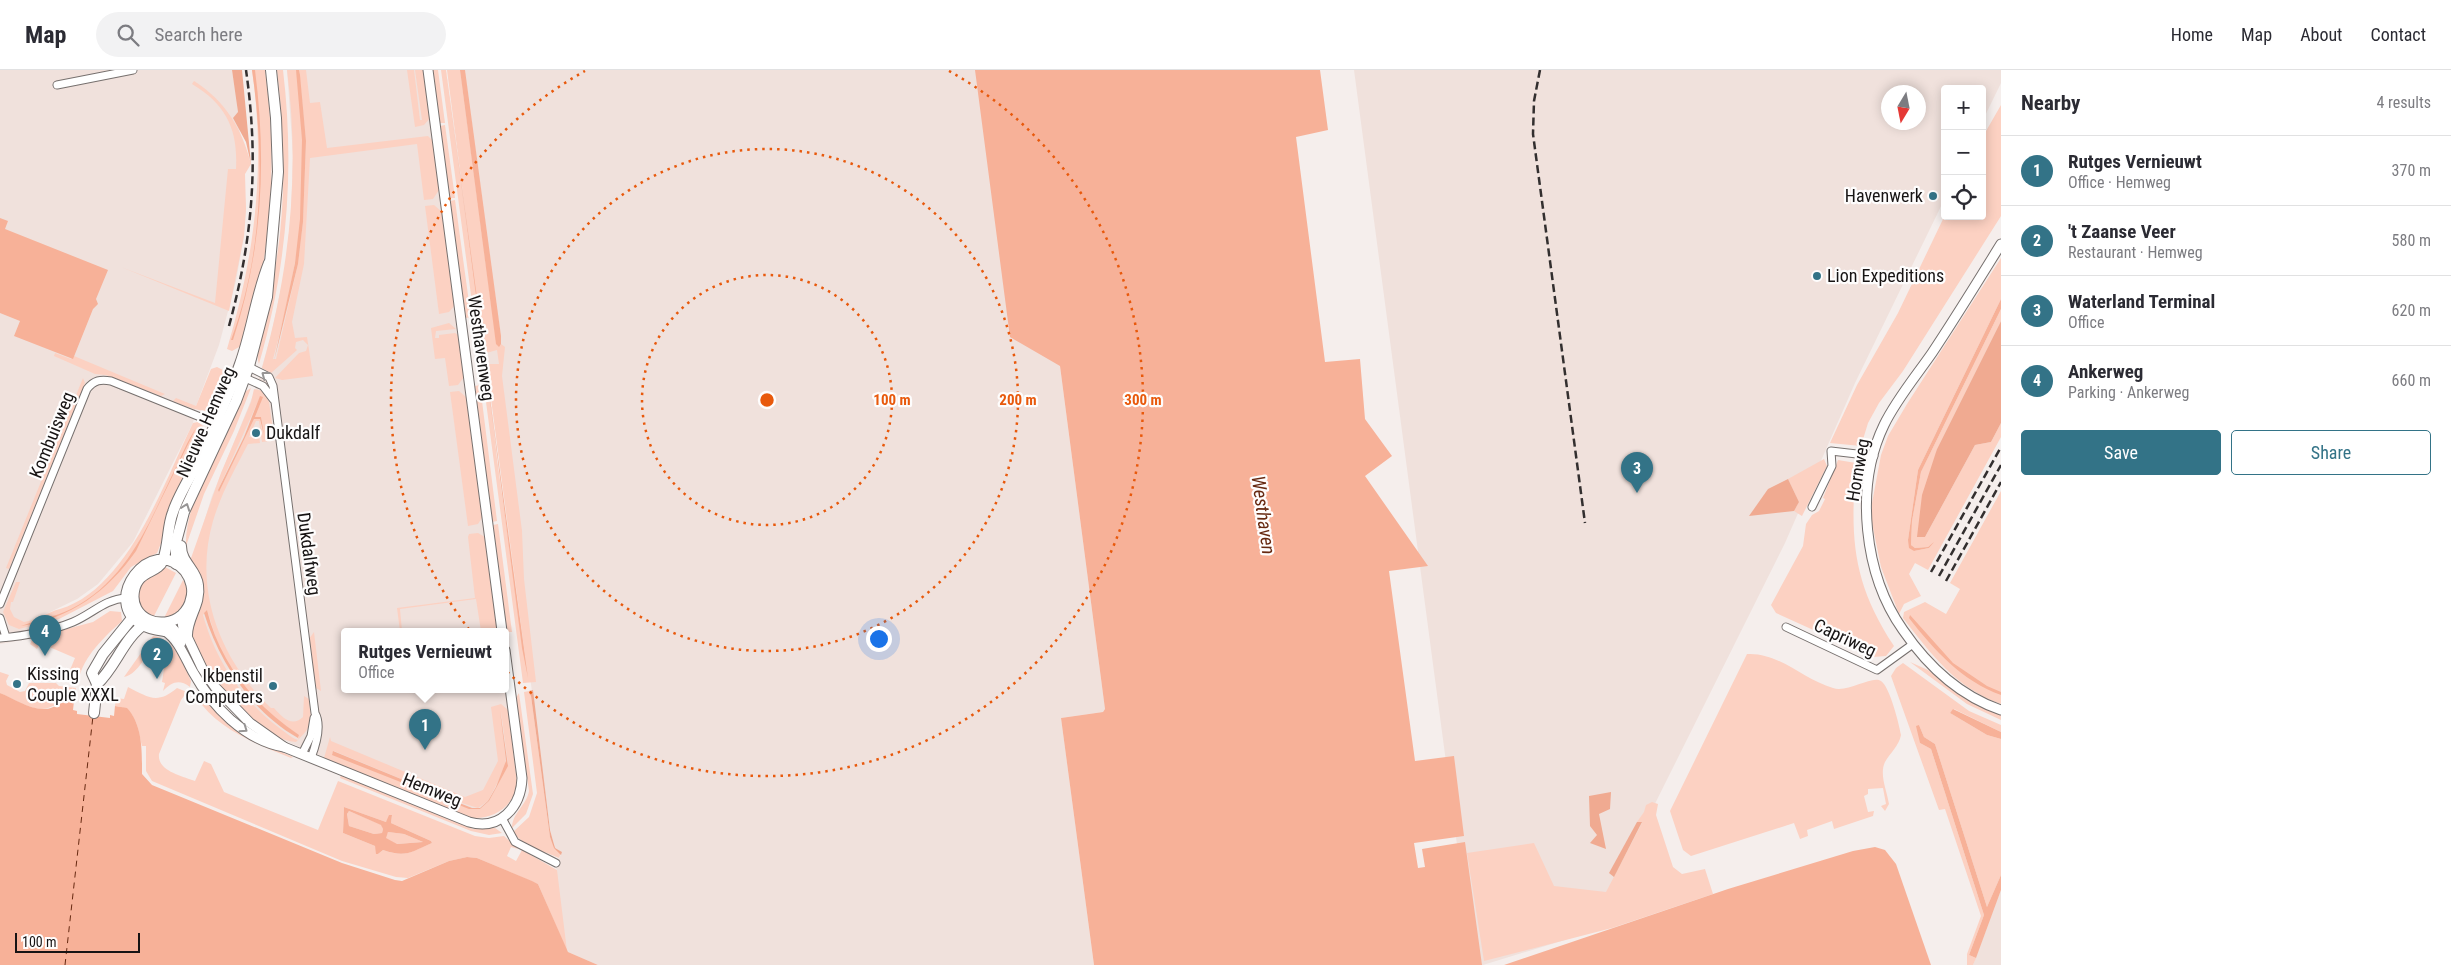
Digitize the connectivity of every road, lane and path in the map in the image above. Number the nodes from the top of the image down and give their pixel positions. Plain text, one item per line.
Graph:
1 (133, 70) edge
2 (271, 70) edge
3 (428, 70) edge
4 (57, 85) dead end
5 (2001, 244) edge
6 (244, 366) junction
7 (244, 379) junction
8 (273, 400) junction
9 (220, 425) junction
10 (1874, 456) junction
11 (1812, 507) dead end
12 (181, 527) junction
13 (163, 560) junction
14 (176, 564) junction
15 (126, 598) junction
16 (0, 604) edge
17 (135, 605) junction
18 (181, 616) junction
19 (133, 617) junction
20 (0, 618) edge
21 (146, 623) junction
22 (166, 627) junction
23 (1786, 627) dead end
24 (502, 628) edge
25 (187, 635) junction
26 (3, 637) edge
27 (1913, 644) junction
28 (509, 680) edge
29 (98, 684) junction
30 (2001, 710) edge
31 (94, 713) dead end
32 (315, 713) junction
33 (284, 747) junction
34 (302, 754) junction
35 (311, 758) junction
36 (502, 818) junction
37 (556, 863) dead end

1 - 4 street
2 - 6 main road, Nieuwe Hemweg
3 - 24 street, Westhavenweg
5 - 10 street, Hornweg
6 - 7 main road, Nieuwe Hemweg
8 -> 6 street, Dukdalfweg
6 - 9 main road, Nieuwe Hemweg
7 - 8 street
7 - 9 main road, Nieuwe Hemweg
8 - 32 street, Dukdalfweg
12 -> 9 main road, Nieuwe Hemweg
9 - 13 main road, Nieuwe Hemweg
9 - 16 street, Kombuisweg
10 - 11 street
10 - 27 street, Hornweg
12 - 14 main road, Nieuwe Hemweg
12 - 25 main road
13 - 14 main road
13 - 15 main road
13 - 17 main road
14 - 18 main road
15 - 17 main road
15 - 19 main road
15 - 26 street
17 - 21 main road
18 - 22 main road
18 - 25 street, Hemweg
19 - 21 main road
19 - 29 main road
20 - 26 street
21 - 22 main road
21 - 29 main road
22 -> 33 street, Hemweg
23 - 27 street, Capriweg
25 - 33 street, Hemweg
27 - 30 street, Hornweg
28 - 36 street
29 - 31 main road
32 - 34 street, Dukdalfweg
32 - 35 street, Dukdalfweg
33 - 34 street, Hemweg
34 - 35 street, Hemweg
35 - 36 street, Hemweg
36 - 37 street

